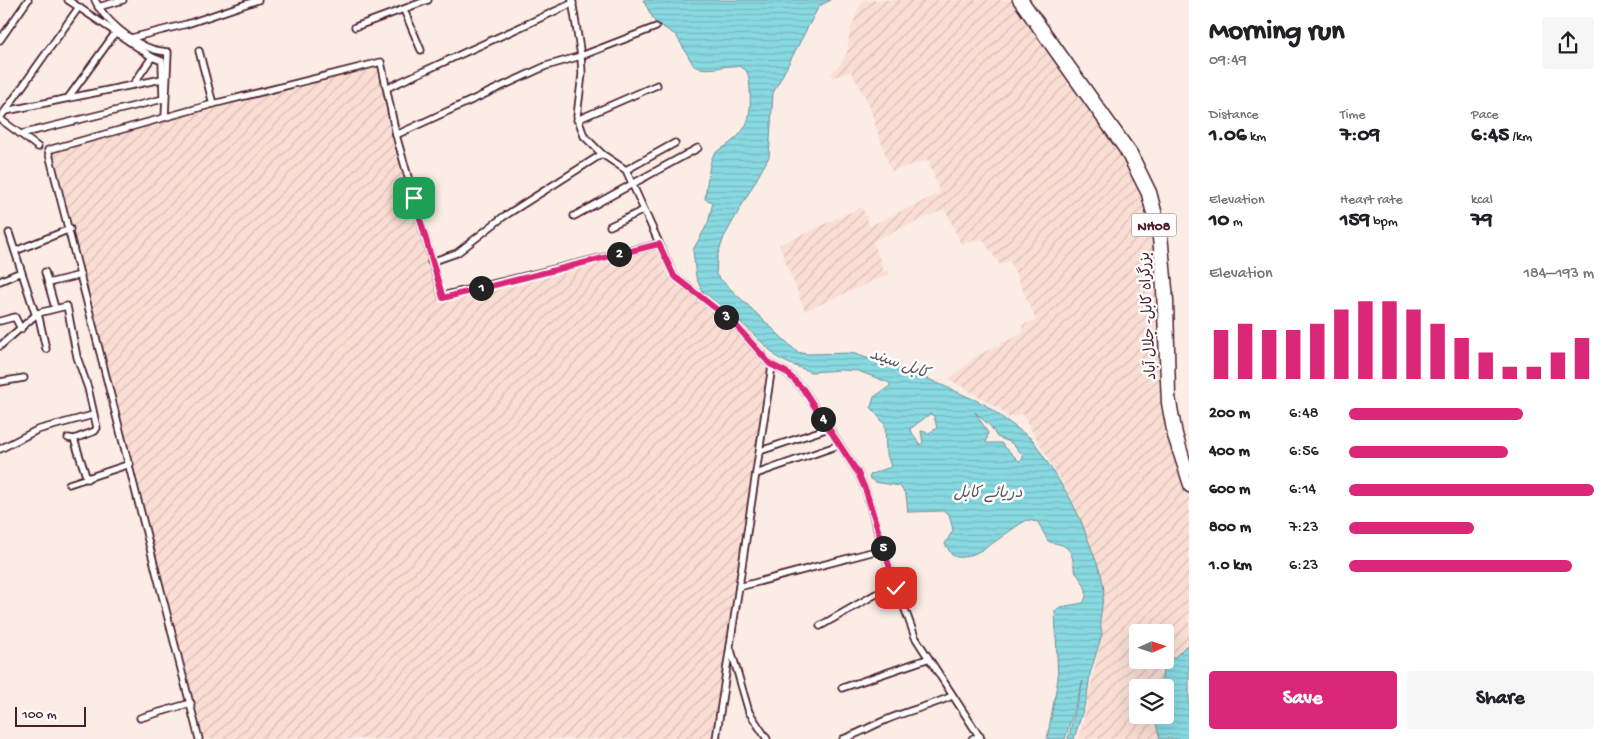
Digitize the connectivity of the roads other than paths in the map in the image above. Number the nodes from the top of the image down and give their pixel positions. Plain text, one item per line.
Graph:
1 (28, 0) edge
2 (68, 0) edge
3 (95, 0) edge
4 (123, 0) edge
5 (258, 0) edge
6 (428, 0) edge
7 (1017, 0) edge
8 (1024, 0) edge
9 (572, 2) edge
10 (79, 7) junction
11 (98, 7) junction
12 (404, 10) junction
13 (356, 27) dead end
14 (656, 27) dead end
15 (116, 32) junction
16 (131, 38) junction
17 (0, 40) edge
18 (421, 50) dead end
19 (199, 51) dead end
20 (581, 56) junction
21 (152, 57) junction
22 (162, 79) junction
23 (132, 85) junction
24 (657, 85) dead end
25 (387, 88) junction
26 (68, 98) junction
27 (213, 104) junction
28 (6, 111) junction
29 (166, 117) junction
30 (0, 118) edge
31 (577, 120) junction
32 (21, 134) junction
33 (396, 135) junction
34 (675, 144) dead end
35 (38, 147) dead end
36 (698, 148) dead end
37 (602, 154) junction
38 (626, 170) junction
39 (632, 182) junction
40 (1149, 193) junction
41 (644, 210) junction
42 (574, 216) dead end
43 (610, 226) dead end
44 (70, 229) junction
45 (9, 233) dead end
46 (659, 244) junction
47 (15, 251) junction
48 (431, 262) junction
49 (21, 272) junction
50 (45, 272) dead end
51 (81, 275) junction
52 (0, 280) edge
53 (48, 283) junction
54 (1165, 300) junction
55 (55, 308) junction
56 (37, 315) junction
57 (0, 321) edge
58 (21, 329) junction
59 (0, 346) edge
60 (46, 349) dead end
61 (772, 366) junction
62 (24, 378) dead end
63 (0, 382) edge
64 (93, 415) junction
65 (829, 428) junction
66 (839, 445) junction
67 (0, 449) edge
68 (760, 451) junction
69 (130, 464) junction
70 (1189, 471) edge
71 (756, 474) junction
72 (87, 479) junction
73 (69, 484) dead end
74 (1189, 488) edge
75 (883, 549) junction
76 (739, 587) junction
77 (896, 588) junction
78 (820, 626) dead end
79 (730, 648) junction
80 (927, 659) junction
81 (842, 688) dead end
82 (952, 696) junction
83 (191, 703) junction
84 (140, 718) dead end
85 (980, 738) edge
86 (199, 739) edge
87 (716, 739) edge
88 (767, 739) edge
89 (843, 739) edge
90 (972, 739) edge

1 - 17 street
2 - 10 street
3 - 11 street
4 - 11 street
5 - 16 street
6 - 12 street
7 - 40 highway, بزرگراه کابل- جلال آباد / NH08
8 - 40 highway, بزرگراه کابل- جلال آباد / NH08
9 - 20 street
9 - 25 street
10 - 15 street
10 - 28 street
11 - 16 street
12 - 13 street
12 - 18 street
14 - 20 street
15 - 21 street
15 - 26 street
16 - 29 street
19 - 27 street
20 - 31 street
20 - 33 street
21 - 22 street
21 - 23 street
22 - 23 street
22 - 32 street
23 - 26 street
24 - 31 street
25 - 27 street
25 - 33 street
26 - 28 street
27 - 29 street
28 - 30 street
29 - 44 street
30 - 32 street
31 - 37 street
32 - 35 street
33 - 48 street
34 - 38 street
36 - 39 street
37 - 38 street
37 - 48 street
38 - 39 street
39 - 41 street
39 - 42 street
40 - 54 highway, بزرگراه کابل- جلال آباد / NH08
41 - 43 street
41 - 46 street
44 - 47 street
44 - 51 street
45 - 47 street
46 - 48 street
46 - 61 street
47 - 49 street
49 - 52 street
49 - 56 street
50 - 53 street
51 - 53 street
51 - 69 street
53 - 55 street
54 - 70 highway, بزرگراه کابل- جلال آباد / NH08
54 - 74 highway, بزرگراه کابل- جلال آباد / NH08
55 - 56 street
55 - 64 street
56 - 58 street
56 - 60 street
57 - 58 street
58 - 59 street
61 - 65 street
61 - 68 street
62 - 63 street
64 - 67 street
64 - 72 street
65 - 66 street
65 - 68 street
66 - 71 street
66 - 75 street
68 - 71 street
69 - 72 street
69 - 83 street
71 - 76 street
72 - 73 street
75 - 76 street
75 - 77 street
76 - 79 street
77 - 78 street
77 - 80 street
79 - 87 street
79 - 88 street
80 - 81 street
80 - 82 street
82 - 85 street
82 - 89 street
83 - 84 street
83 - 86 street
85 - 90 street

